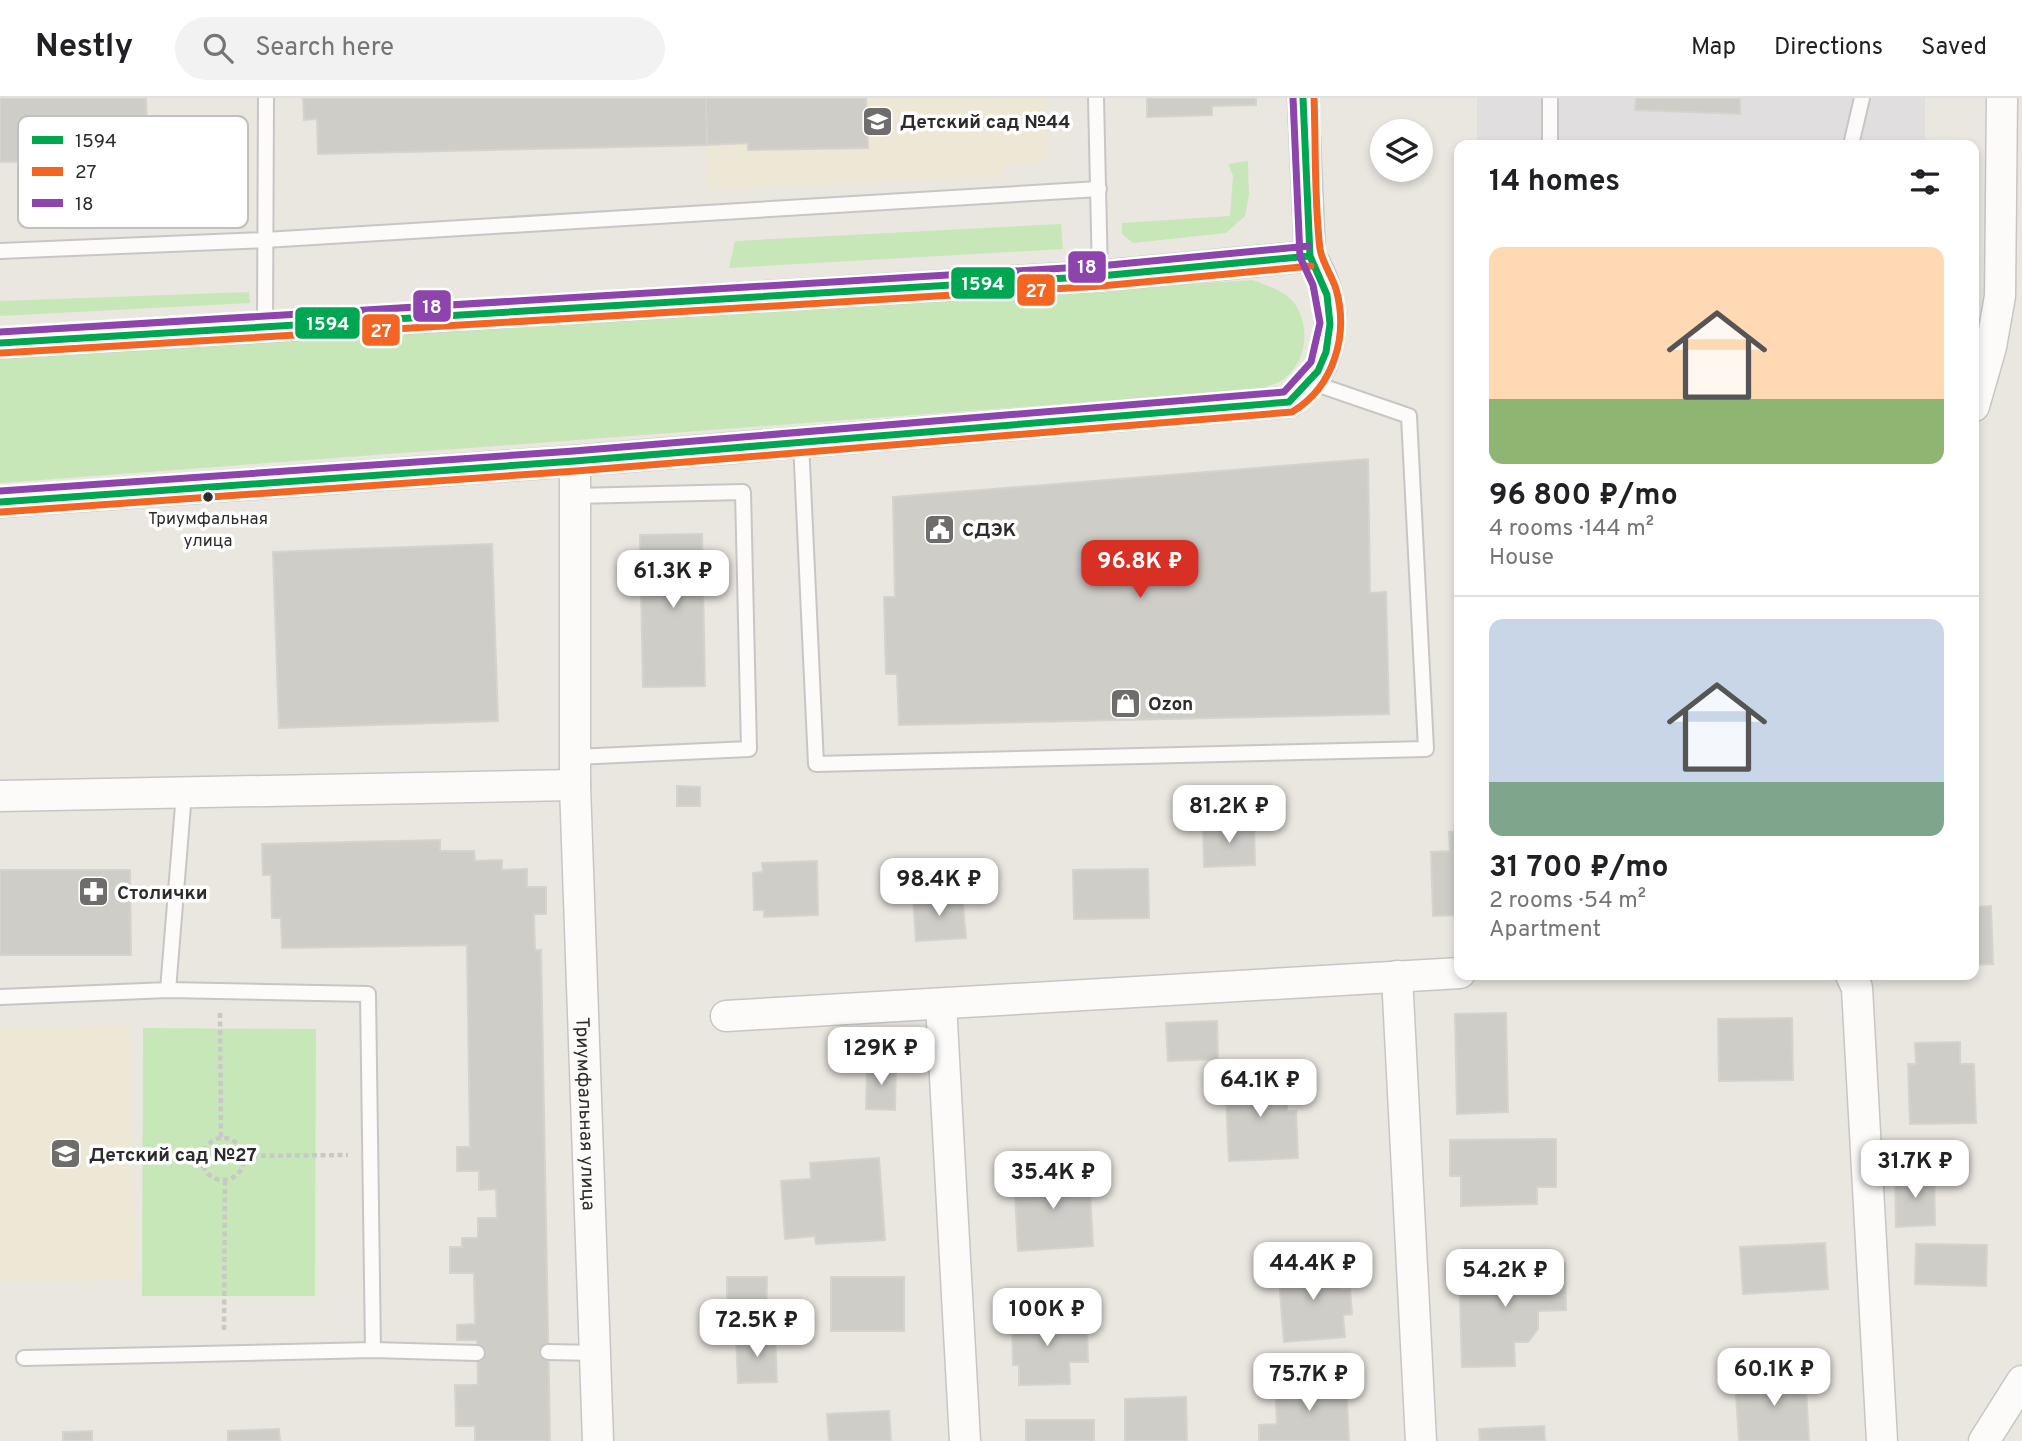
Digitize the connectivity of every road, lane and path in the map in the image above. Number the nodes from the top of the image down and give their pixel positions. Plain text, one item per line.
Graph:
1 (266, 98) edge
2 (1096, 98) edge
3 (1303, 98) edge
4 (1550, 98) edge
5 (1862, 98) edge
6 (2002, 98) edge
7 (1550, 140) edge
8 (1852, 140) edge
9 (1099, 189) junction
10 (265, 240) junction
11 (0, 251) edge
12 (1310, 256) junction
13 (1100, 276) junction
14 (265, 325) junction
15 (0, 343) edge
16 (1310, 382) junction
17 (1979, 390) edge
18 (801, 442) junction
19 (575, 461) junction
20 (575, 496) junction
21 (0, 502) edge
22 (575, 771) junction
23 (184, 793) junction
24 (0, 796) edge
25 (1454, 973) edge
26 (1397, 976) junction
27 (1853, 980) edge
28 (168, 990) junction
29 (220, 992) junction
30 (0, 997) edge
31 (941, 1004) junction
32 (726, 1016) dead end
33 (221, 1137) junction
34 (370, 1155) junction
35 (244, 1156) junction
36 (225, 1181) junction
37 (373, 1350) junction
38 (548, 1352) dead end
39 (224, 1353) junction
40 (477, 1353) dead end
41 (597, 1353) junction
42 (24, 1358) dead end
43 (2022, 1381) edge
44 (598, 1441) edge
45 (965, 1441) edge
46 (1421, 1441) edge
47 (1882, 1441) edge
48 (1984, 1441) edge

1 - 10 lane
2 - 9 lane
3 - 12 street
4 - 7 lane
5 - 8 lane
6 - 17 street
9 - 10 lane
9 - 13 lane
10 - 11 lane
10 - 14 lane
12 - 13 street
12 - 16 street
13 - 14 street
14 - 15 street
16 - 18 street
16 - 18 lane
18 - 19 street
19 - 20 street, Триумфальная улица
19 - 21 street
20 - 22 street, Триумфальная улица
20 - 22 lane
22 - 23 street
22 - 41 street, Триумфальная улица
23 - 24 street
23 - 28 lane
25 - 26 street
26 - 31 street
26 - 46 street
27 - 47 street
28 - 29 lane
28 - 30 lane
29 - 33 path
29 - 34 lane
31 - 32 street
31 - 45 street
33 - 35 path
33 - 36 path
34 - 35 path
34 - 37 lane
35 - 36 path
36 - 39 path
37 - 39 lane
37 - 40 lane
38 - 41 lane
39 - 42 lane
41 - 44 street, Триумфальная улица
43 - 48 street

